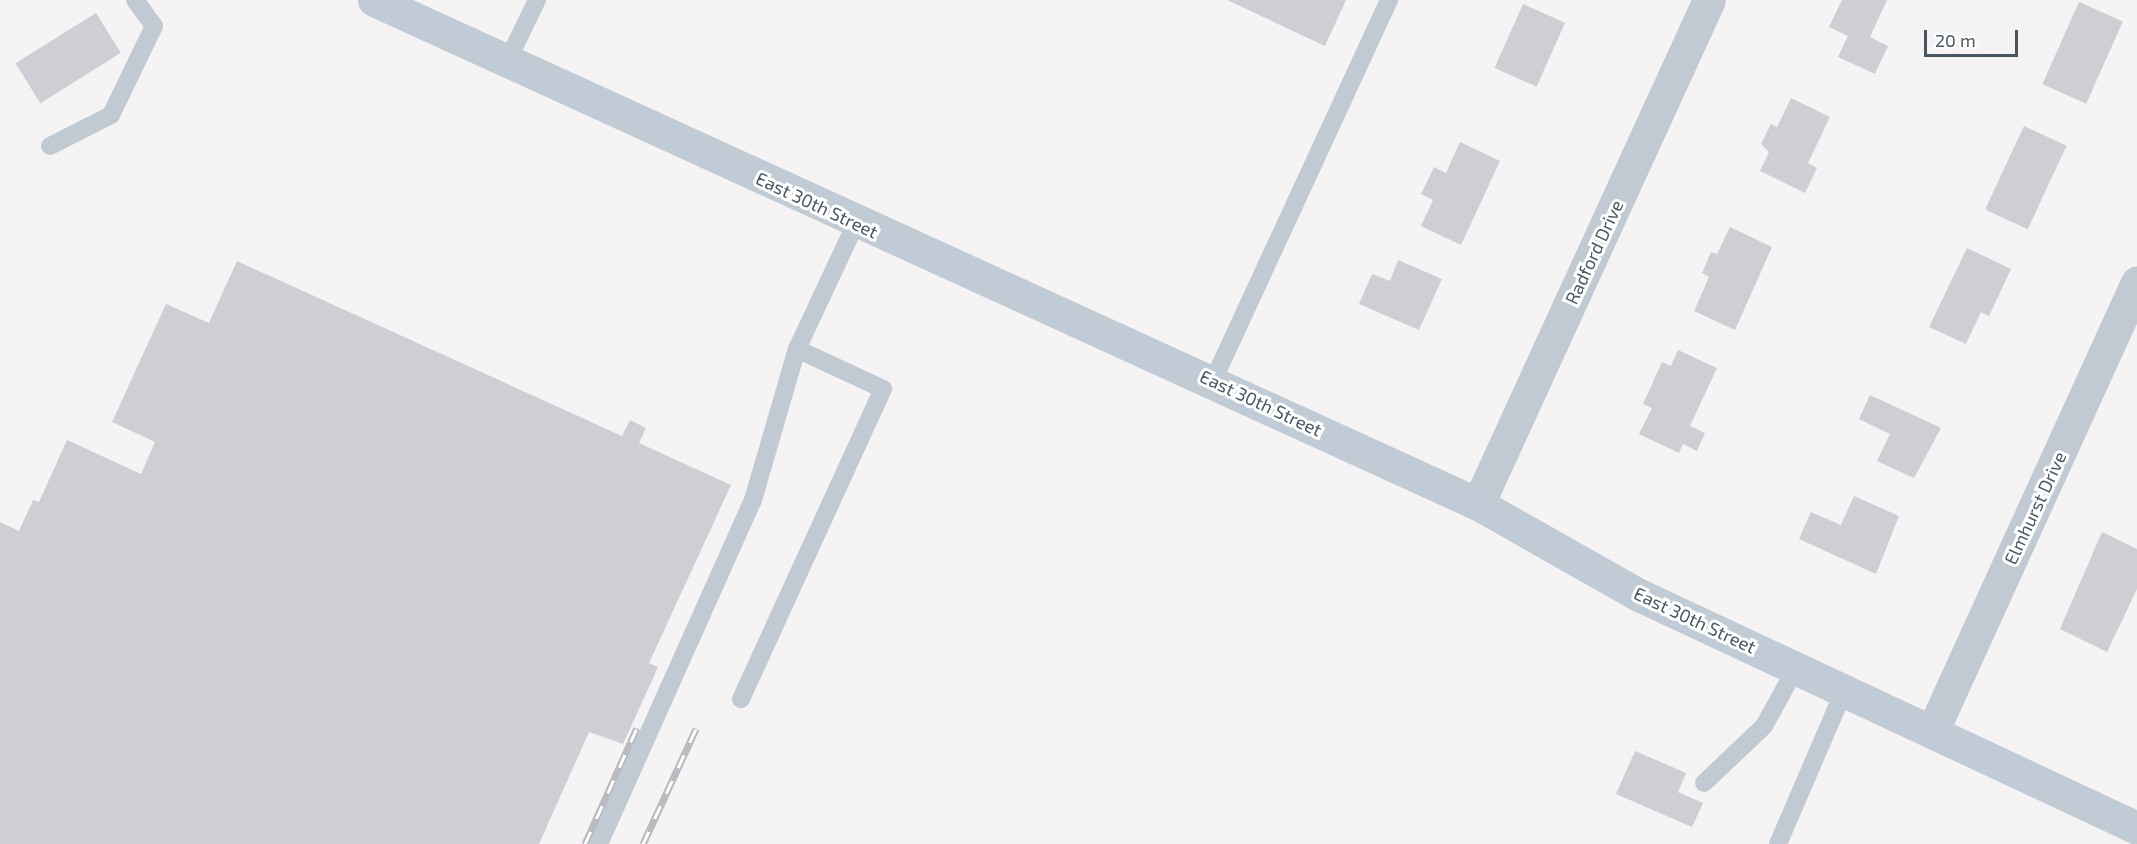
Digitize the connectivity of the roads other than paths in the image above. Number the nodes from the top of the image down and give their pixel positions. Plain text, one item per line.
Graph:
1 (135, 0) edge
2 (374, 0) edge
3 (537, 0) edge
4 (1389, 0) edge
5 (1709, 0) edge
6 (507, 62) junction
7 (50, 146) dead end
8 (856, 223) junction
9 (2137, 283) edge
10 (797, 349) junction
11 (1213, 381) junction
12 (1478, 504) junction
13 (1796, 668) junction
14 (1844, 691) junction
15 (741, 699) dead end
16 (1932, 732) junction
17 (1704, 783) dead end
18 (2137, 828) edge
19 (599, 844) edge
20 (1778, 844) edge

1 - 7 lane
2 - 6 main road, East 30th Street
3 - 6 lane
4 - 11 lane
5 - 12 street, Radford Drive
6 - 8 main road, East 30th Street
8 - 10 lane
8 - 11 main road, East 30th Street
9 - 16 street, Elmhurst Drive
10 - 15 lane
10 - 19 lane
11 - 12 main road, East 30th Street
12 - 13 main road, East 30th Street
13 - 14 main road, East 30th Street
13 - 17 lane
14 - 16 main road, East 30th Street
14 - 20 lane
16 - 18 main road, East 30th Street

